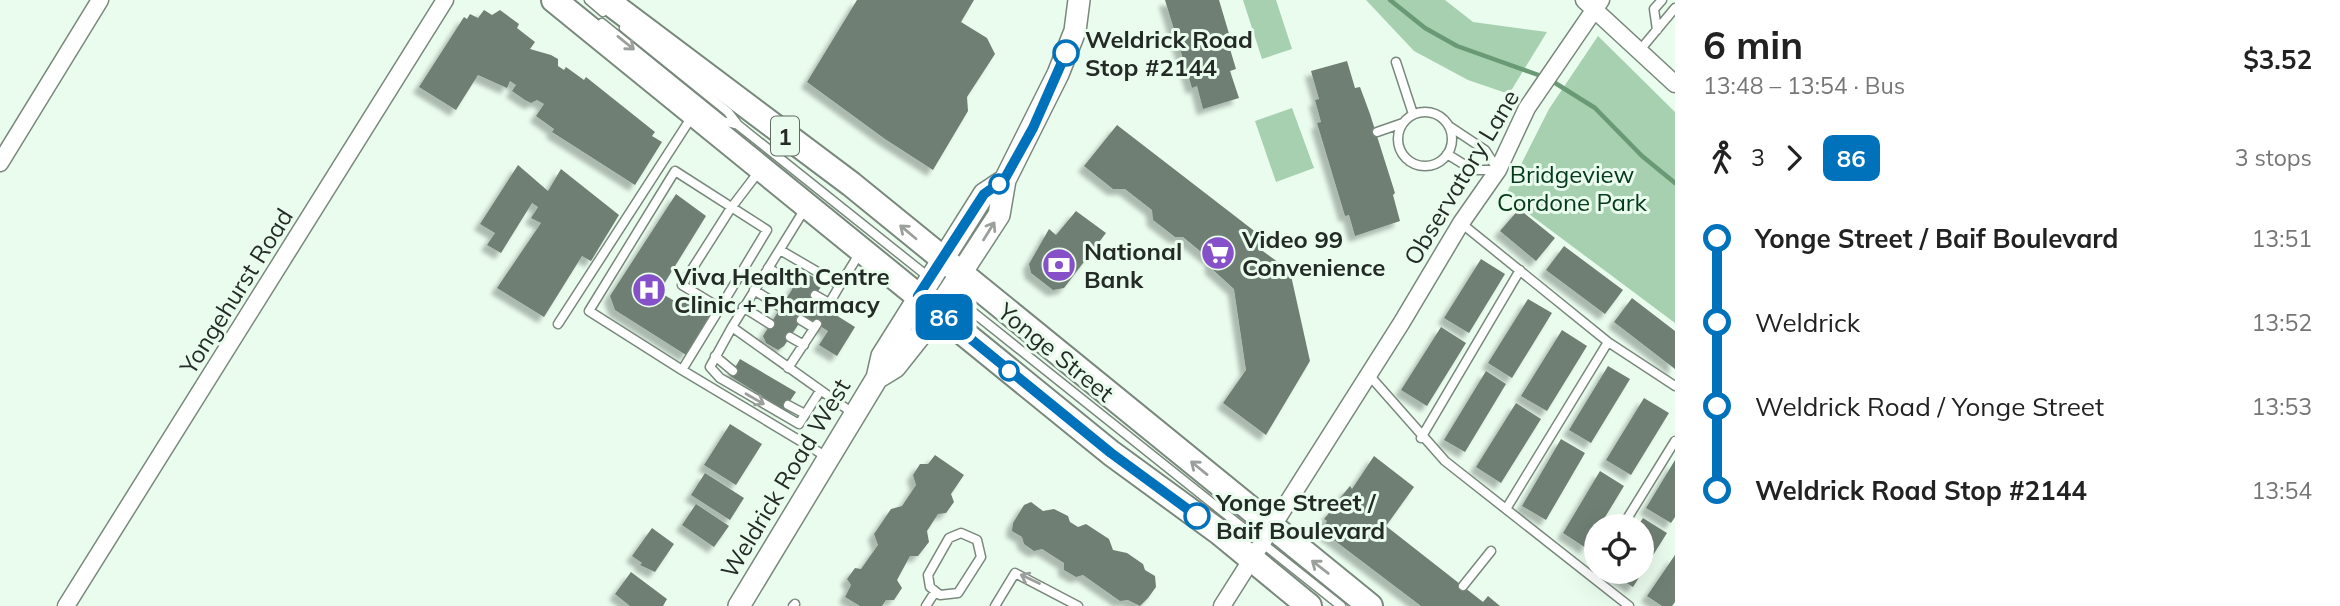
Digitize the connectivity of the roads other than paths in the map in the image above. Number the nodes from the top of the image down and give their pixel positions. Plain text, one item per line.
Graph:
1 (100, 0) edge
2 (445, 0) edge
3 (554, 0) edge
4 (589, 0) edge
5 (1079, 0) edge
6 (1662, 0) edge
7 (1594, 3) edge
8 (595, 4) edge
9 (1675, 8) edge
10 (1657, 30) junction
11 (1640, 50) junction
12 (1396, 62) dead end
13 (1675, 84) edge
14 (695, 113) junction
15 (1413, 114) junction
16 (1403, 122) junction
17 (1447, 124) junction
18 (738, 125) junction
19 (1377, 132) dead end
20 (1447, 154) junction
21 (0, 163) edge
22 (762, 167) junction
23 (1497, 170) junction
24 (807, 204) junction
25 (731, 208) junction
26 (1461, 223) junction
27 (862, 249) junction
28 (780, 250) junction
29 (768, 268) junction
30 (1520, 270) junction
31 (796, 284) dead end
32 (840, 285) junction
33 (940, 286) junction
34 (754, 290) junction
35 (815, 295) dead end
36 (743, 307) junction
37 (781, 307) dead end
38 (720, 308) junction
39 (801, 320) dead end
40 (558, 324) dead end
41 (770, 324) dead end
42 (732, 327) junction
43 (790, 337) dead end
44 (1608, 342) junction
45 (804, 345) junction
46 (715, 356) junction
47 (788, 368) junction
48 (682, 370) junction
49 (733, 371) dead end
50 (1368, 375) junction
51 (1675, 386) edge
52 (820, 391) junction
53 (788, 405) dead end
54 (805, 414) junction
55 (854, 414) junction
56 (1421, 438) junction
57 (1675, 441) edge
58 (828, 458) junction
59 (1506, 509) junction
60 (1630, 514) edge
61 (1261, 542) junction
62 (1491, 551) dead end
63 (1584, 573) edge
64 (1598, 584) edge
65 (1463, 586) dead end
66 (935, 592) junction
67 (66, 606) edge
68 (740, 606) edge
69 (926, 606) edge
70 (995, 606) edge
71 (1078, 606) edge
72 (1222, 606) edge
73 (1309, 606) edge
74 (1341, 606) edge
75 (1370, 606) edge
76 (1629, 606) edge

1 - 21 street
2 - 67 street, Yongehurst Road
3 - 14 main road, Yonge Street / 1
4 - 18 lane
5 - 33 street, Weldrick Road West
6 - 10 lane
7 - 11 street
7 - 23 street, Observatory Lane
8 -> 18 lane
33 -> 8 main road, Yonge Street / 1
9 - 10 lane
10 - 11 lane
11 - 13 street
12 - 15 lane
14 - 22 main road, Yonge Street / 1
14 - 40 lane
15 - 16 lane
15 - 17 lane
16 - 19 lane
16 - 20 lane
17 - 20 lane
17 - 23 lane
18 - 33 lane
20 - 23 lane
22 - 24 main road, Yonge Street / 1
22 - 25 lane
23 - 26 street, Observatory Lane
24 - 27 main road, Yonge Street / 1
24 - 28 lane
25 - 38 lane
25 - 38 lane
25 - 48 lane
26 - 30 lane
26 - 50 street, Observatory Lane
27 - 32 lane
27 - 33 main road, Yonge Street / 1
28 - 29 lane
28 - 32 lane
29 - 31 lane
29 - 34 lane
30 - 44 lane
30 - 56 lane
32 - 35 lane
33 - 55 street, Weldrick Road West
61 -> 33 main road, Yonge Street / 1
33 - 61 main road, Yonge Street / 1
34 - 36 lane
34 - 37 lane
36 - 41 lane
36 - 42 lane
38 - 48 lane
39 - 45 lane
42 - 46 lane
42 - 47 lane
43 - 45 lane
44 - 51 lane
44 - 59 lane
45 - 47 lane
46 - 49 lane
46 -> 54 lane
47 - 52 lane
48 - 58 lane
50 - 56 lane
50 - 61 street, Observatory Lane
52 - 54 lane
52 - 55 lane
53 - 54 lane
55 - 58 street, Weldrick Road West
56 - 59 lane
57 - 60 lane
58 - 68 street, Weldrick Road West
59 - 63 lane
61 - 72 street, Observatory Lane
61 - 73 main road, Yonge Street / 1
61 - 74 lane
75 -> 61 main road, Yonge Street / 1
62 - 65 lane
64 - 76 lane
66 - 66 lane
66 - 69 lane
71 -> 70 lane

